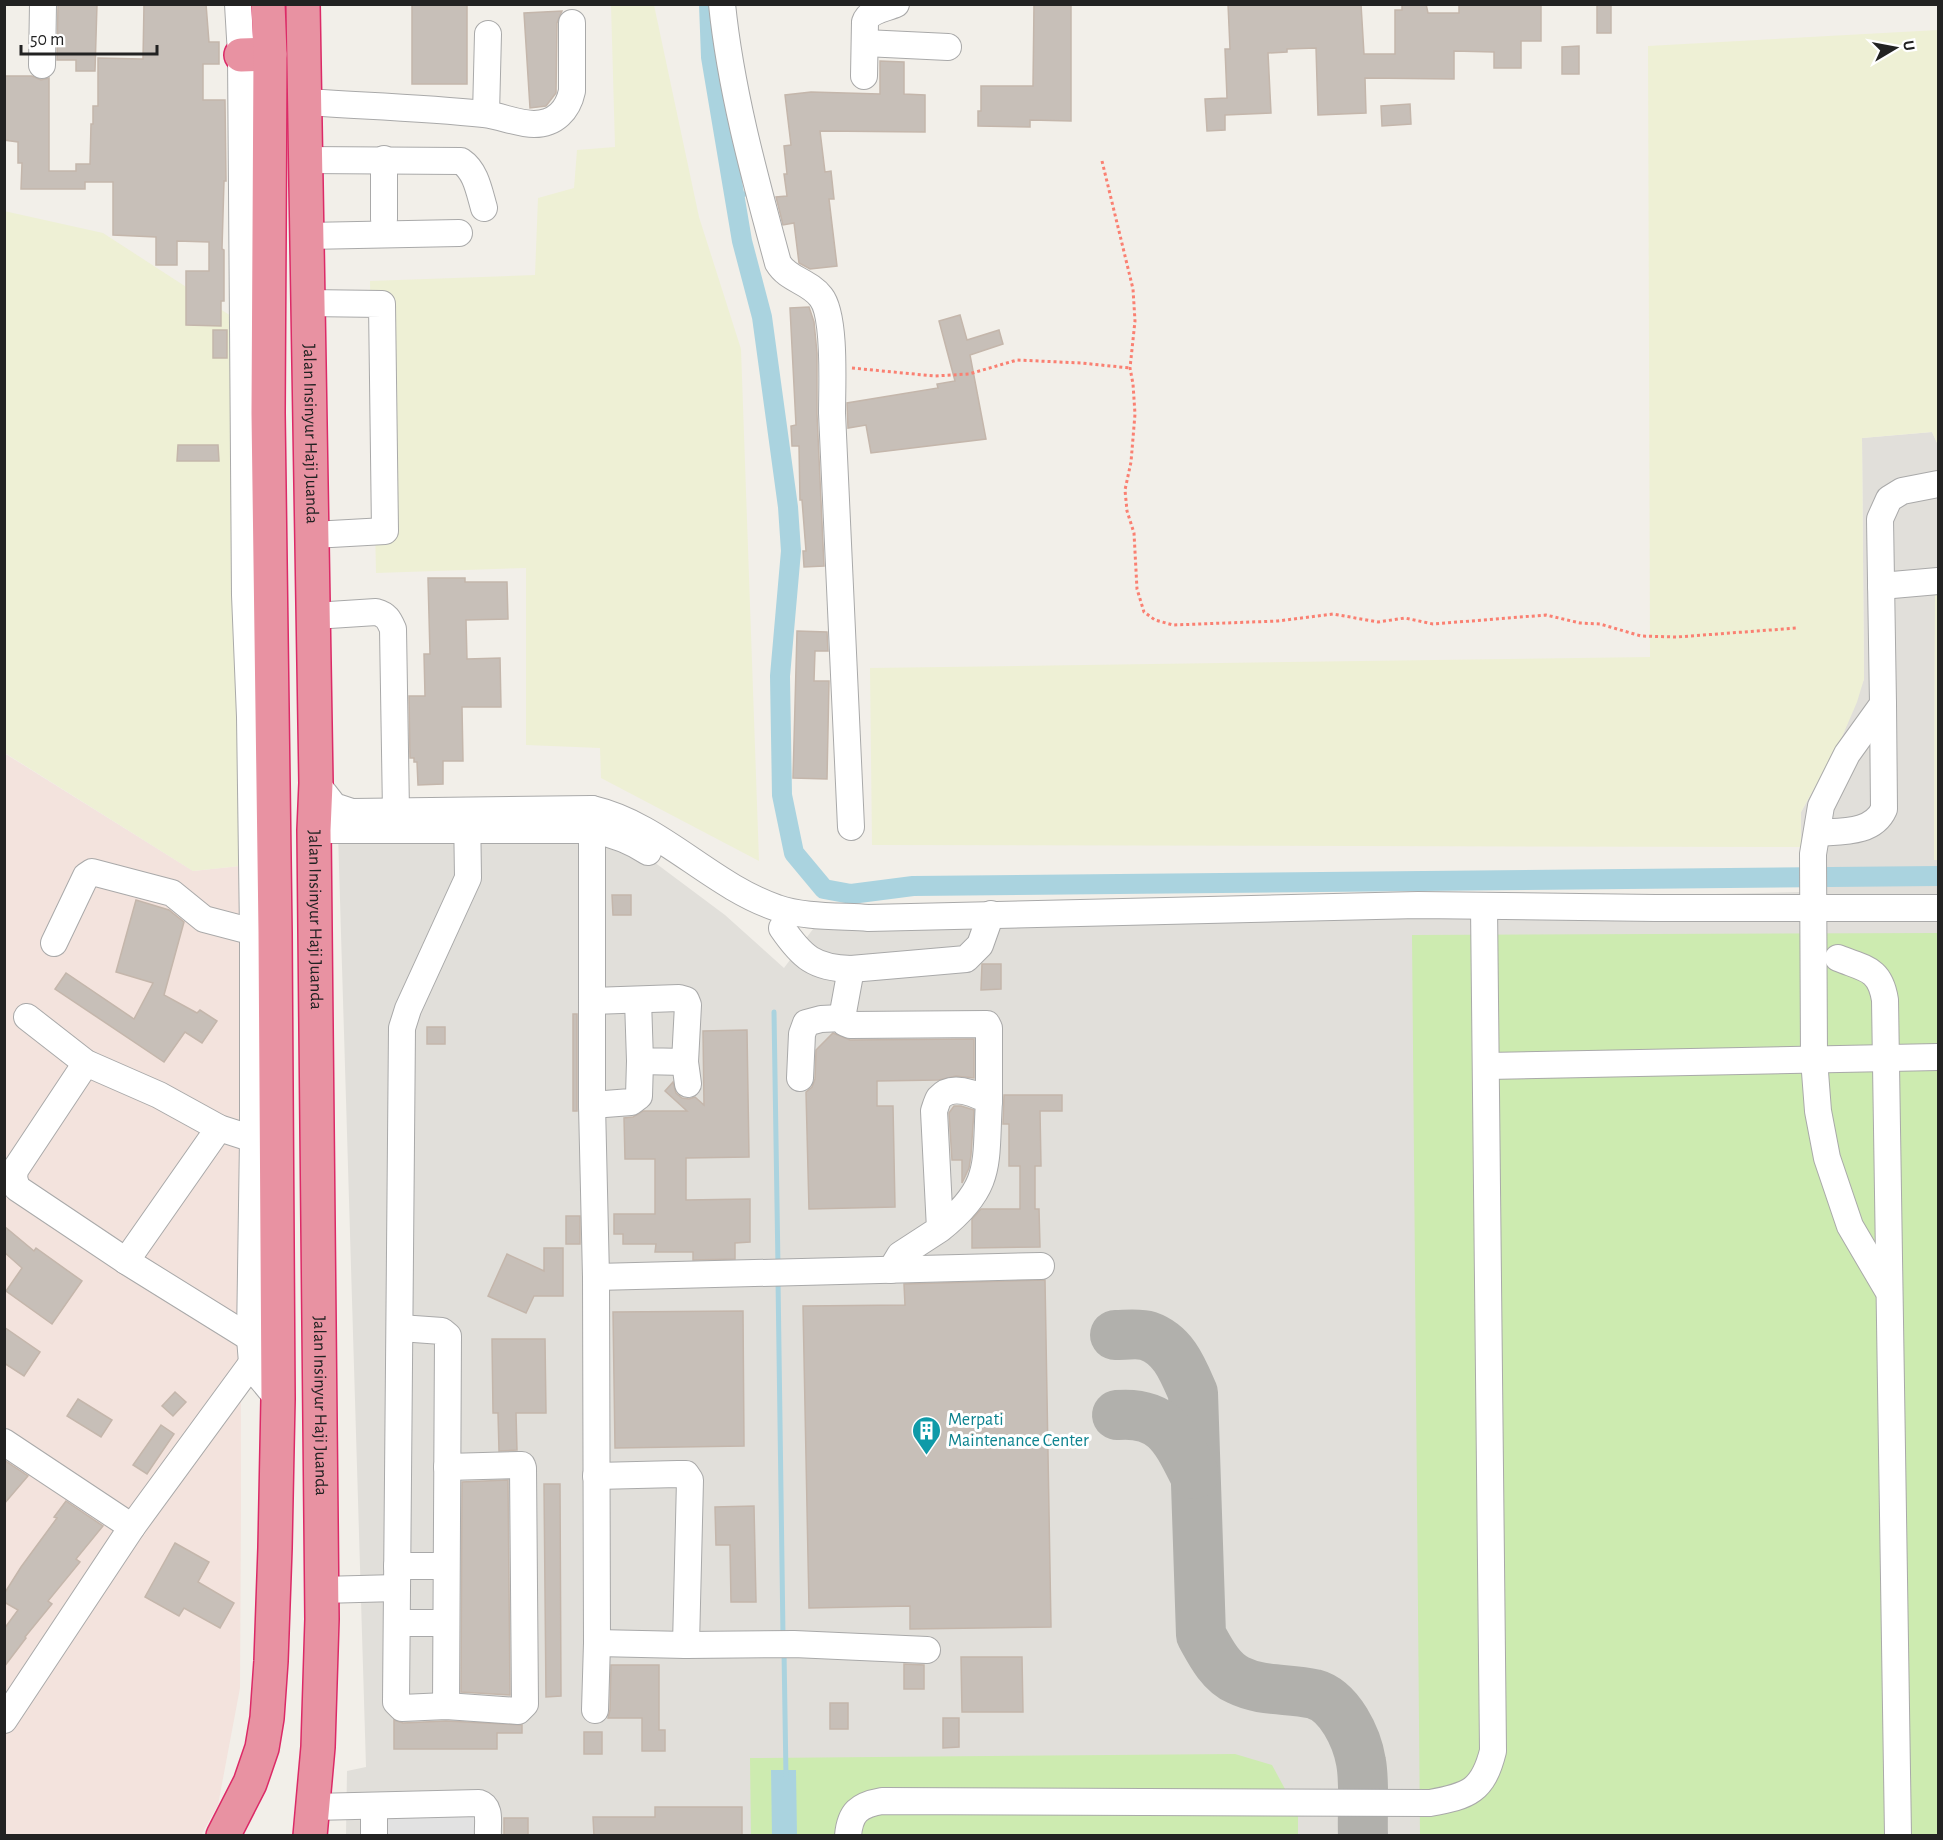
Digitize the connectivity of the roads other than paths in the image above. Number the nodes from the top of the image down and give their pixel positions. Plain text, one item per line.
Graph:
1 (43, 4) edge
2 (238, 4) edge
3 (268, 4) edge
4 (303, 4) edge
5 (722, 4) edge
6 (896, 4) edge
7 (572, 23) dead end
8 (488, 34) dead end
9 (865, 43) junction
10 (948, 47) dead end
11 (255, 54) junction
12 (42, 65) dead end
13 (864, 76) dead end
14 (305, 102) junction
15 (486, 114) junction
16 (384, 159) junction
17 (305, 160) junction
18 (484, 208) dead end
19 (384, 219) dead end
20 (459, 233) dead end
21 (307, 236) junction
22 (308, 303) junction
23 (268, 413) junction
24 (311, 413) junction
25 (1938, 484) edge
26 (313, 535) junction
27 (1938, 580) edge
28 (1881, 586) junction
29 (314, 616) junction
30 (1883, 704) junction
31 (316, 783) junction
32 (396, 812) junction
33 (851, 827) dead end
34 (467, 828) junction
35 (592, 828) junction
36 (314, 830) junction
37 (1815, 844) junction
38 (1812, 901) junction
39 (1484, 906) junction
40 (1938, 908) edge
41 (991, 914) junction
42 (868, 918) junction
43 (782, 928) junction
44 (264, 935) junction
45 (54, 943) dead end
46 (1838, 958) dead end
47 (851, 969) junction
48 (638, 1000) junction
49 (592, 1001) junction
50 (27, 1017) dead end
51 (842, 1018) junction
52 (1887, 1057) junction
53 (1938, 1057) edge
54 (1814, 1059) junction
55 (640, 1060) junction
56 (86, 1063) junction
57 (1487, 1066) junction
58 (800, 1078) dead end
59 (988, 1101) junction
60 (592, 1105) junction
61 (219, 1128) junction
62 (254, 1139) junction
63 (940, 1228) junction
64 (126, 1261) junction
65 (1041, 1266) dead end
66 (891, 1270) junction
67 (596, 1277) junction
68 (1888, 1292) junction
69 (278, 1297) junction
70 (318, 1297) junction
71 (400, 1328) junction
72 (251, 1351) junction
73 (278, 1399) junction
74 (4, 1442) edge
75 (447, 1467) junction
76 (596, 1476) junction
77 (132, 1527) junction
78 (446, 1566) junction
79 (397, 1577) junction
80 (321, 1590) junction
81 (398, 1623) junction
82 (446, 1623) junction
83 (597, 1643) junction
84 (686, 1645) junction
85 (927, 1650) dead end
86 (446, 1706) junction
87 (595, 1710) dead end
88 (4, 1720) edge
89 (374, 1806) junction
90 (311, 1821) edge
91 (223, 1836) edge
92 (374, 1836) edge
93 (488, 1836) edge
94 (848, 1836) edge
95 (1898, 1836) edge

1 - 12 street
2 - 11 street
3 - 11 highway
4 - 14 highway, Jalan Insinyur Haji Juanda
5 - 33 street
6 - 9 street
7 - 15 street
8 - 15 street
9 - 10 street
9 - 13 street
11 - 23 highway
11 - 44 street
14 - 15 street
14 - 17 highway, Jalan Insinyur Haji Juanda
16 - 17 street
16 - 18 street
16 - 19 street
17 - 21 highway, Jalan Insinyur Haji Juanda
20 - 21 street
21 - 22 highway, Jalan Insinyur Haji Juanda
22 - 24 highway, Jalan Insinyur Haji Juanda
22 - 26 street
23 - 24 highway
23 - 44 highway
24 - 26 highway, Jalan Insinyur Haji Juanda
25 - 28 street
26 - 29 highway, Jalan Insinyur Haji Juanda
27 - 28 street
28 - 30 street
29 - 31 highway, Jalan Insinyur Haji Juanda
29 - 32 street
30 - 37 street
30 - 37 street
31 - 32 street
31 - 36 highway, Jalan Insinyur Haji Juanda
32 - 34 street
34 - 35 street
34 - 36 street
34 - 71 street
35 - 42 street
35 - 43 street
35 - 49 street
36 - 70 highway, Jalan Insinyur Haji Juanda
37 - 38 street
38 - 39 street
38 - 40 street
38 - 54 street
39 - 41 street
39 - 57 street
41 - 42 street
41 - 47 street
42 - 43 street
43 - 47 street
44 - 45 street
44 - 62 street
44 - 69 highway
46 - 52 street
47 - 51 street
48 - 49 street
48 - 55 street
48 - 55 street
49 - 60 street
50 - 56 street
51 - 58 street
51 - 59 street
52 - 53 street
52 - 54 street
52 - 68 street
54 - 57 street
54 - 68 street
55 - 60 street
56 - 61 street
56 - 64 street
57 - 94 street
59 - 63 street
59 - 63 street
60 - 67 street
61 - 62 street
61 - 64 street
62 - 72 street
63 - 66 street
64 - 72 street
65 - 66 street
66 - 67 street
67 - 76 street
68 - 95 street
69 - 70 highway
69 - 73 highway
70 - 80 highway, Jalan Insinyur Haji Juanda
71 - 75 street
71 - 79 street
72 - 73 street
72 - 77 street
73 - 91 highway
74 - 77 street
75 - 78 street
75 - 86 street
76 - 83 street
76 - 84 street
77 - 88 street
78 - 79 street
78 - 82 street
79 - 80 street
79 - 81 street
80 - 90 highway, Jalan Insinyur Haji Juanda
81 - 82 street
81 - 86 street
82 - 86 street
83 - 84 street
83 - 87 street
84 - 85 street
89 - 90 street
89 - 92 street
89 - 93 street

